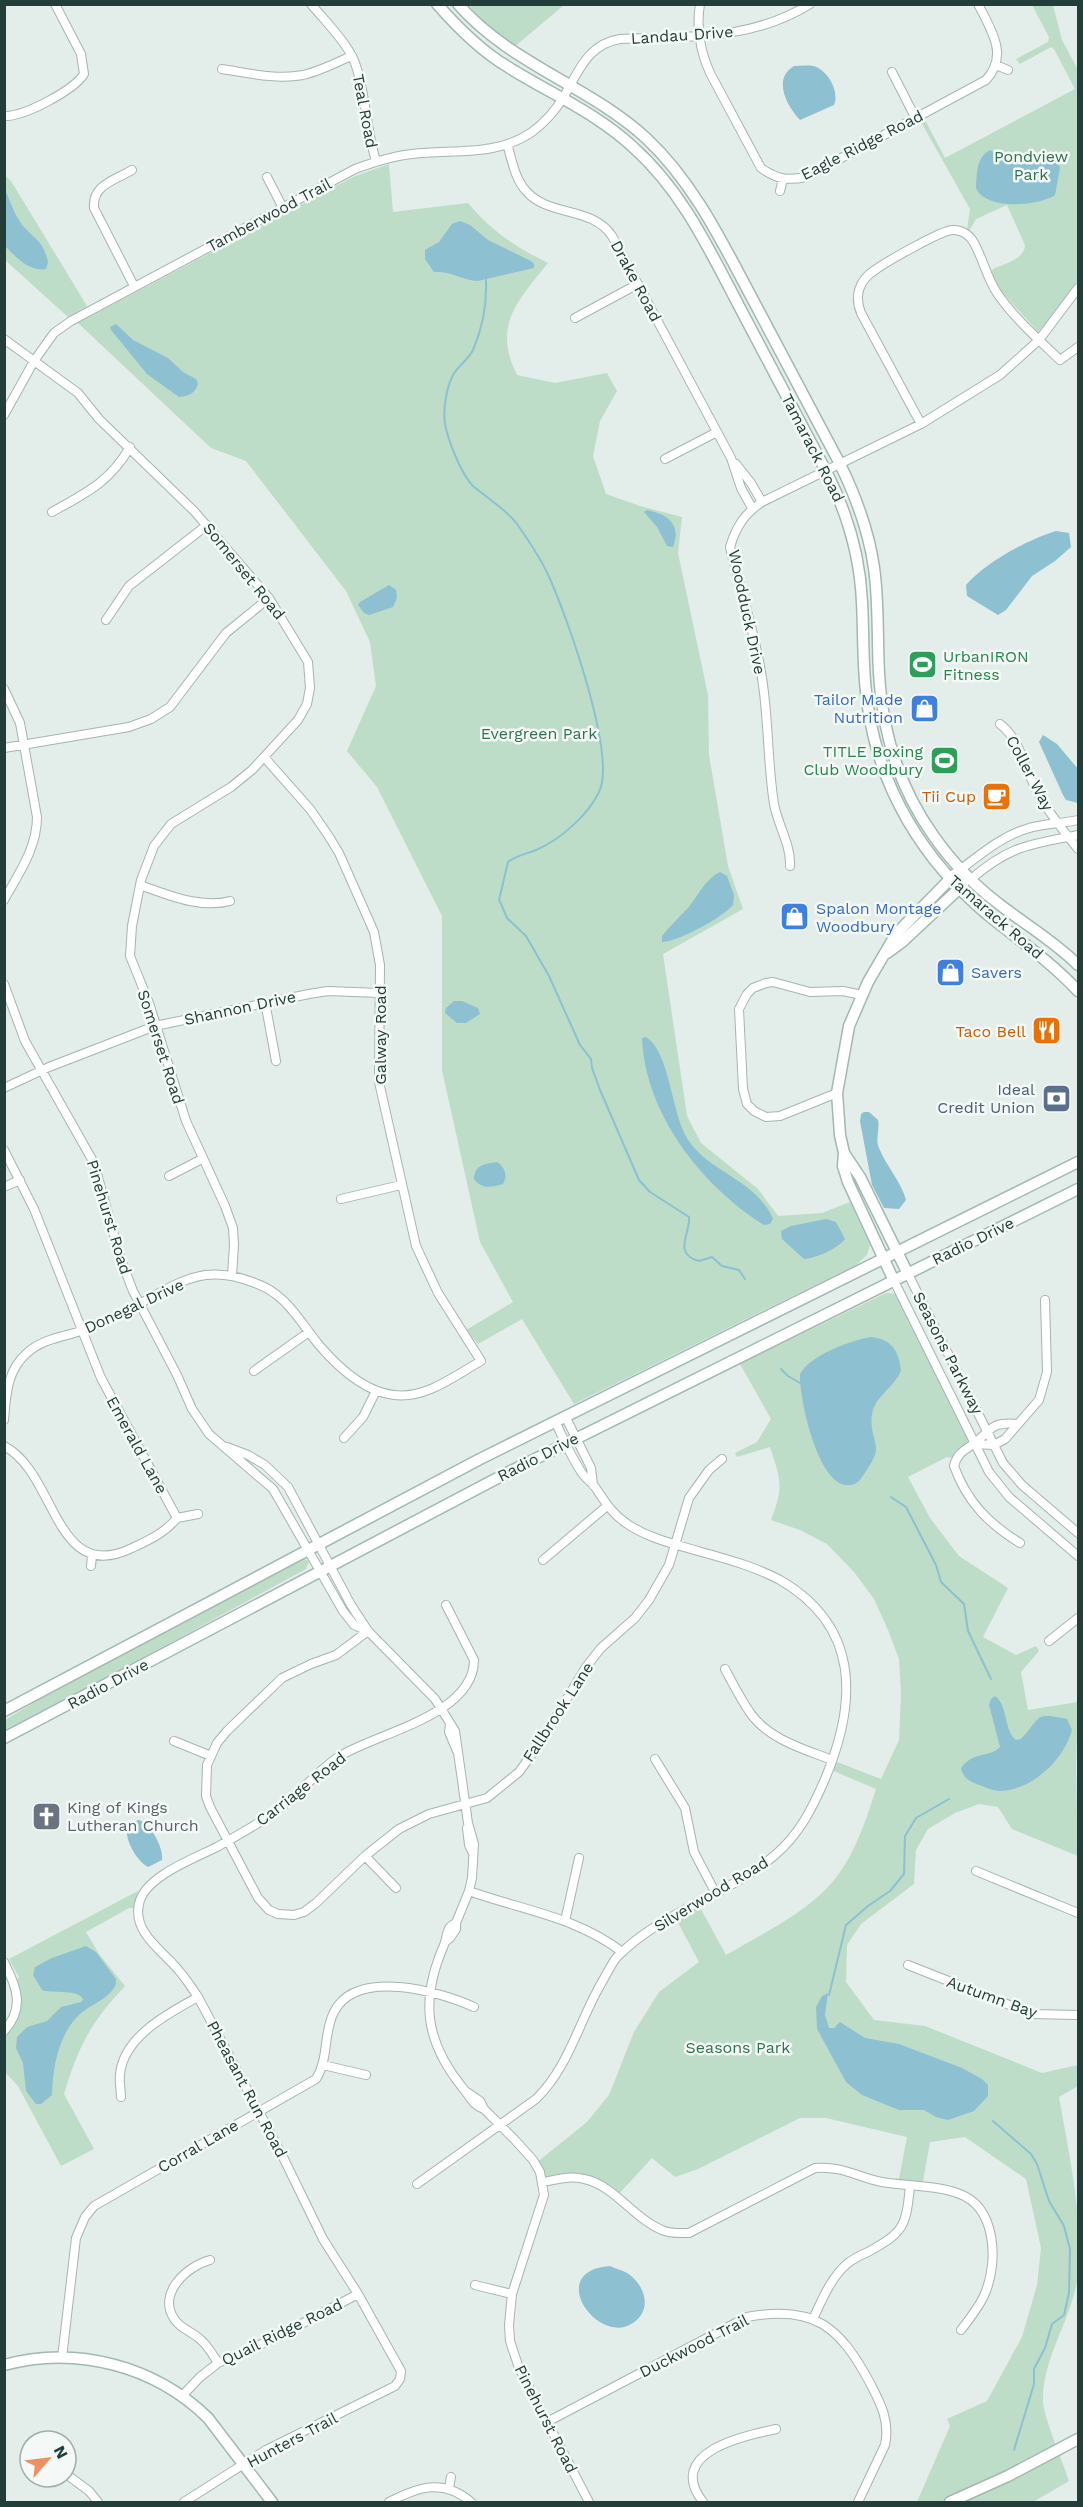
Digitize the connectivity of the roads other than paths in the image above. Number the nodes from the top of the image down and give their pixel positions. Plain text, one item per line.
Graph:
1 (55, 4) edge
2 (311, 4) edge
3 (437, 4) edge
4 (458, 4) edge
5 (700, 4) edge
6 (810, 4) edge
7 (978, 4) edge
8 (699, 35) junction
9 (351, 56) junction
10 (996, 65) junction
11 (222, 69) dead end
12 (1008, 70) dead end
13 (892, 72) dead end
14 (570, 86) junction
15 (563, 98) junction
16 (4, 116) edge
17 (916, 119) junction
18 (507, 144) junction
19 (376, 161) junction
20 (132, 170) dead end
21 (267, 177) dead end
22 (783, 179) junction
23 (780, 190) dead end
24 (283, 208) junction
25 (638, 284) junction
26 (134, 286) junction
27 (1078, 288) edge
28 (575, 318) dead end
29 (4, 339) edge
30 (1039, 340) junction
31 (1078, 347) edge
32 (34, 361) junction
33 (4, 415) edge
34 (921, 424) junction
35 (717, 432) junction
36 (130, 447) junction
37 (731, 458) junction
38 (665, 459) dead end
39 (840, 464) junction
40 (826, 471) junction
41 (762, 502) junction
42 (752, 508) junction
43 (52, 512) dead end
44 (207, 525) junction
45 (269, 597) junction
46 (106, 620) dead end
47 (4, 690) edge
48 (1000, 724) dead end
49 (25, 744) junction
50 (4, 748) edge
51 (264, 757) junction
52 (1078, 820) edge
53 (1057, 824) junction
54 (1078, 835) edge
55 (1068, 837) junction
56 (1078, 849) edge
57 (790, 866) dead end
58 (961, 869) junction
59 (950, 879) junction
60 (971, 879) junction
61 (140, 885) junction
62 (959, 889) junction
63 (4, 900) edge
64 (230, 901) dead end
65 (885, 955) junction
66 (1078, 965) edge
67 (4, 984) edge
68 (1078, 992) edge
69 (380, 993) junction
70 (862, 995) junction
71 (265, 1002) junction
72 (155, 1026) junction
73 (276, 1062) dead end
74 (40, 1070) junction
75 (4, 1088) edge
76 (837, 1093) junction
77 (4, 1150) edge
78 (844, 1153) junction
79 (202, 1159) junction
80 (1078, 1162) edge
81 (169, 1176) dead end
82 (20, 1180) junction
83 (401, 1185) junction
84 (4, 1187) edge
85 (1078, 1189) edge
86 (341, 1199) dead end
87 (896, 1252) junction
88 (884, 1258) junction
89 (908, 1274) junction
90 (232, 1276) junction
91 (894, 1281) junction
92 (1045, 1300) dead end
93 (139, 1304) junction
94 (81, 1331) junction
95 (309, 1332) junction
96 (481, 1361) joint
97 (254, 1371) dead end
98 (376, 1391) junction
99 (5, 1394) edge
100 (565, 1416) junction
101 (4, 1420) edge
102 (555, 1421) junction
103 (1018, 1424) junction
104 (986, 1430) junction
105 (344, 1438) dead end
106 (571, 1440) junction
107 (974, 1444) junction
108 (223, 1445) junction
109 (994, 1445) junction
110 (4, 1446) edge
111 (722, 1459) dead end
112 (608, 1506) junction
113 (198, 1514) dead end
114 (177, 1518) junction
115 (1078, 1533) edge
116 (319, 1543) junction
117 (1020, 1543) dead end
118 (676, 1545) junction
119 (308, 1549) junction
120 (92, 1555) junction
121 (1078, 1556) edge
122 (543, 1560) dead end
123 (91, 1566) dead end
124 (325, 1568) junction
125 (446, 1605) dead end
126 (1078, 1618) edge
127 (368, 1631) junction
128 (1049, 1641) dead end
129 (725, 1669) dead end
130 (441, 1708) junction
131 (4, 1711) edge
132 (4, 1738) edge
133 (174, 1741) dead end
134 (211, 1756) junction
135 (655, 1759) dead end
136 (832, 1760) junction
137 (465, 1804) junction
138 (227, 1841) junction
139 (365, 1856) junction
140 (579, 1858) dead end
141 (976, 1870) dead end
142 (396, 1888) dead end
143 (469, 1891) junction
144 (715, 1892) junction
145 (1078, 1913) edge
146 (565, 1921) junction
147 (622, 1952) junction
148 (4, 1962) edge
149 (908, 1965) dead end
150 (431, 1992) junction
151 (198, 1997) junction
152 (474, 2007) dead end
153 (1078, 2015) edge
154 (4, 2031) edge
155 (323, 2065) junction
156 (366, 2075) dead end
157 (121, 2097) dead end
158 (259, 2111) junction
159 (500, 2124) junction
160 (542, 2182) junction
161 (417, 2184) dead end
162 (910, 2186) junction
163 (210, 2260) dead end
164 (475, 2285) dead end
165 (358, 2294) junction
166 (512, 2294) junction
167 (813, 2319) junction
168 (961, 2330) dead end
169 (62, 2358) junction
170 (218, 2363) junction
171 (4, 2365) edge
172 (400, 2379) joint
173 (182, 2396) junction
174 (547, 2422) junction
175 (776, 2429) dead end
176 (1078, 2439) edge
177 (244, 2464) junction
178 (451, 2477) dead end
179 (78, 2483) edge
180 (449, 2488) junction
181 (98, 2502) edge
182 (184, 2502) edge
183 (272, 2502) edge
184 (389, 2502) edge
185 (471, 2502) edge
186 (589, 2502) edge
187 (703, 2502) edge
188 (858, 2502) edge
189 (950, 2502) edge

1 - 16 street
2 - 9 street, Teal Road
3 - 15 street, Tamarack Road
4 - 14 street, Tamarack Road
5 - 8 street, Eagle Ridge Road
6 - 8 street, Landau Drive
7 - 10 street
8 - 14 street, Landau Drive
8 - 22 street, Eagle Ridge Road
9 - 11 street
9 - 19 street, Teal Road
10 - 12 street
10 - 17 street, Eagle Ridge Road
13 - 17 street
14 - 15 street, Tamberwood Trail
14 - 39 street, Tamarack Road
15 - 18 street, Tamberwood Trail
15 - 40 street, Tamarack Road
17 - 22 street, Eagle Ridge Road
18 - 19 street, Tamberwood Trail
18 - 25 street, Drake Road
19 - 24 street, Tamberwood Trail
20 - 26 street
21 - 24 street
22 - 23 street
24 - 26 street, Tamberwood Trail
25 - 28 street
25 - 35 street, Drake Road
26 - 32 street, Tamberwood Trail
27 - 30 street, Woodduck Drive
29 - 32 street, Somerset Road
30 - 31 street
30 - 34 street, Woodduck Drive
30 - 34 street
32 - 33 street, Tamberwood Trail
32 - 36 street, Somerset Road
34 - 39 street, Woodduck Drive
35 - 37 street, Drake Road
35 - 38 street
36 - 43 street
36 - 44 street, Somerset Road
37 - 41 street, Drake Road
37 - 42 street, Drake Road
39 - 40 street, Woodduck Drive
39 - 58 street, Tamarack Road
40 - 41 street, Woodduck Drive
40 - 59 street, Tamarack Road
41 - 42 street, Woodduck Drive
42 - 57 street, Woodduck Drive
44 - 45 street, Somerset Road
44 - 46 street
45 - 49 street
45 - 51 street, Somerset Road
47 - 49 street
48 - 53 street, Coller Way
49 - 50 street
49 - 63 street
51 - 61 street, Somerset Road
51 - 69 street, Galway Road
52 - 53 street
53 - 55 street, Coller Way
53 - 58 street
54 - 55 street
55 - 56 street, Coller Way
55 - 60 street
58 - 59 street, Seasons Parkway
58 - 60 street, Tamarack Road
59 - 62 street, Tamarack Road
59 - 65 street, Seasons Parkway
60 - 62 street, Seasons Parkway
60 - 66 street, Tamarack Road
61 - 64 street
61 - 72 street, Somerset Road
62 - 65 street, Seasons Parkway
62 - 68 street, Tamarack Road
65 - 70 street, Seasons Parkway
67 - 74 street, Pinehurst Road
69 - 71 street, Shannon Drive
69 - 83 street, Galway Road
70 - 76 street, Seasons Parkway
70 - 76 street
71 - 72 street, Shannon Drive
71 - 73 street
72 - 74 street, Shannon Drive
72 - 79 street, Somerset Road
74 - 75 street, Shannon Drive
74 - 93 street, Pinehurst Road
76 - 78 street, Seasons Parkway
77 - 82 street, Emerald Lane
78 - 87 street, Seasons Parkway
78 - 88 street, Seasons Parkway
79 - 81 street
79 - 90 street, Somerset Road
80 - 87 street, Radio Drive
82 - 84 street
82 - 94 street, Emerald Lane
83 - 86 street
83 - 96 street, Galway Road
85 - 89 street, Radio Drive
87 - 88 street, Radio Drive
87 - 89 street, Seasons Parkway
88 - 91 street, Seasons Parkway
88 - 100 street, Radio Drive
89 - 91 street, Radio Drive
89 - 104 street, Seasons Parkway
90 - 93 street, Donegal Drive
90 - 95 street, Donegal Drive
91 - 106 street, Radio Drive
91 - 107 street, Seasons Parkway
92 - 103 street
93 - 94 street, Donegal Drive
93 - 108 street, Pinehurst Road
94 - 99 street, Donegal Drive
94 - 114 street, Emerald Lane
95 - 97 street
95 - 98 street, Donegal Drive
96 - 98 street, Donegal Drive
98 - 105 street
99 - 101 street, Donegal Drive
100 - 102 street, Radio Drive
100 - 106 street, Silverwood Road
102 - 106 street, Silverwood Road
102 - 116 street, Radio Drive
103 - 104 street
103 - 109 street
104 - 107 street
104 - 109 street, Seasons Parkway
106 - 112 street, Silverwood Road
106 - 124 street, Radio Drive
107 - 109 street
107 - 117 street
107 - 121 street, Seasons Parkway
108 - 116 street, Pinehurst Road
108 - 119 street, Pinehurst Road
109 - 115 street, Seasons Parkway
110 - 120 street
111 - 118 street, Fallbrook Lane
112 - 118 street, Silverwood Road
112 - 122 street
113 - 114 street
114 - 120 street
116 - 119 street, Radio Drive
116 - 124 street, Pinehurst Road
118 - 136 street, Silverwood Road
118 - 137 street, Fallbrook Lane
119 - 124 street, Pinehurst Road
119 - 131 street, Radio Drive
120 - 123 street
124 - 127 street, Pinehurst Road
124 - 132 street, Radio Drive
125 - 130 street, Carriage Road
126 - 128 street
127 - 130 street, Pinehurst Road
127 - 134 street
129 - 136 street
130 - 137 street, Pinehurst Road
130 - 138 street, Carriage Road
133 - 134 street
134 - 138 street, Fallbrook Lane
135 - 144 street
136 - 144 street, Silverwood Road
137 - 139 street, Fallbrook Lane
137 - 143 street, Pinehurst Road
138 - 139 street, Fallbrook Lane
138 - 151 street, Pheasant Run Road
139 - 142 street
140 - 146 street
141 - 145 street
143 - 146 street
143 - 150 street, Pinehurst Road
144 - 147 street, Silverwood Road
146 - 147 street
147 - 159 street, Silverwood Road
148 - 154 street
149 - 153 street, Autumn Bay
150 - 152 street
150 - 155 street
150 - 159 street, Pinehurst Road
151 - 157 street
151 - 158 street, Pheasant Run Road
155 - 156 street
155 - 158 street, Corral Lane
158 - 165 street, Pheasant Run Road
158 - 169 street, Corral Lane
159 - 160 street, Pinehurst Road
159 - 161 street, Silverwood Road
160 - 162 street
160 - 166 street, Pinehurst Road
162 - 167 street
162 - 168 street
163 - 170 street
164 - 166 street
165 - 170 street, Quail Ridge Road
165 - 172 street, Pheasant Run Road
166 - 174 street, Pinehurst Road
167 - 174 street, Duckwood Trail
167 - 188 street, Duckwood Trail
169 - 171 street
169 - 173 street
170 - 173 street, Quail Ridge Road
172 - 177 street, Hunters Trail
173 - 177 street
174 - 186 street, Pinehurst Road
175 - 187 street
176 - 189 street
177 - 182 street, Hunters Trail
177 - 183 street
178 - 180 street
179 - 181 street
180 - 184 street
180 - 185 street

